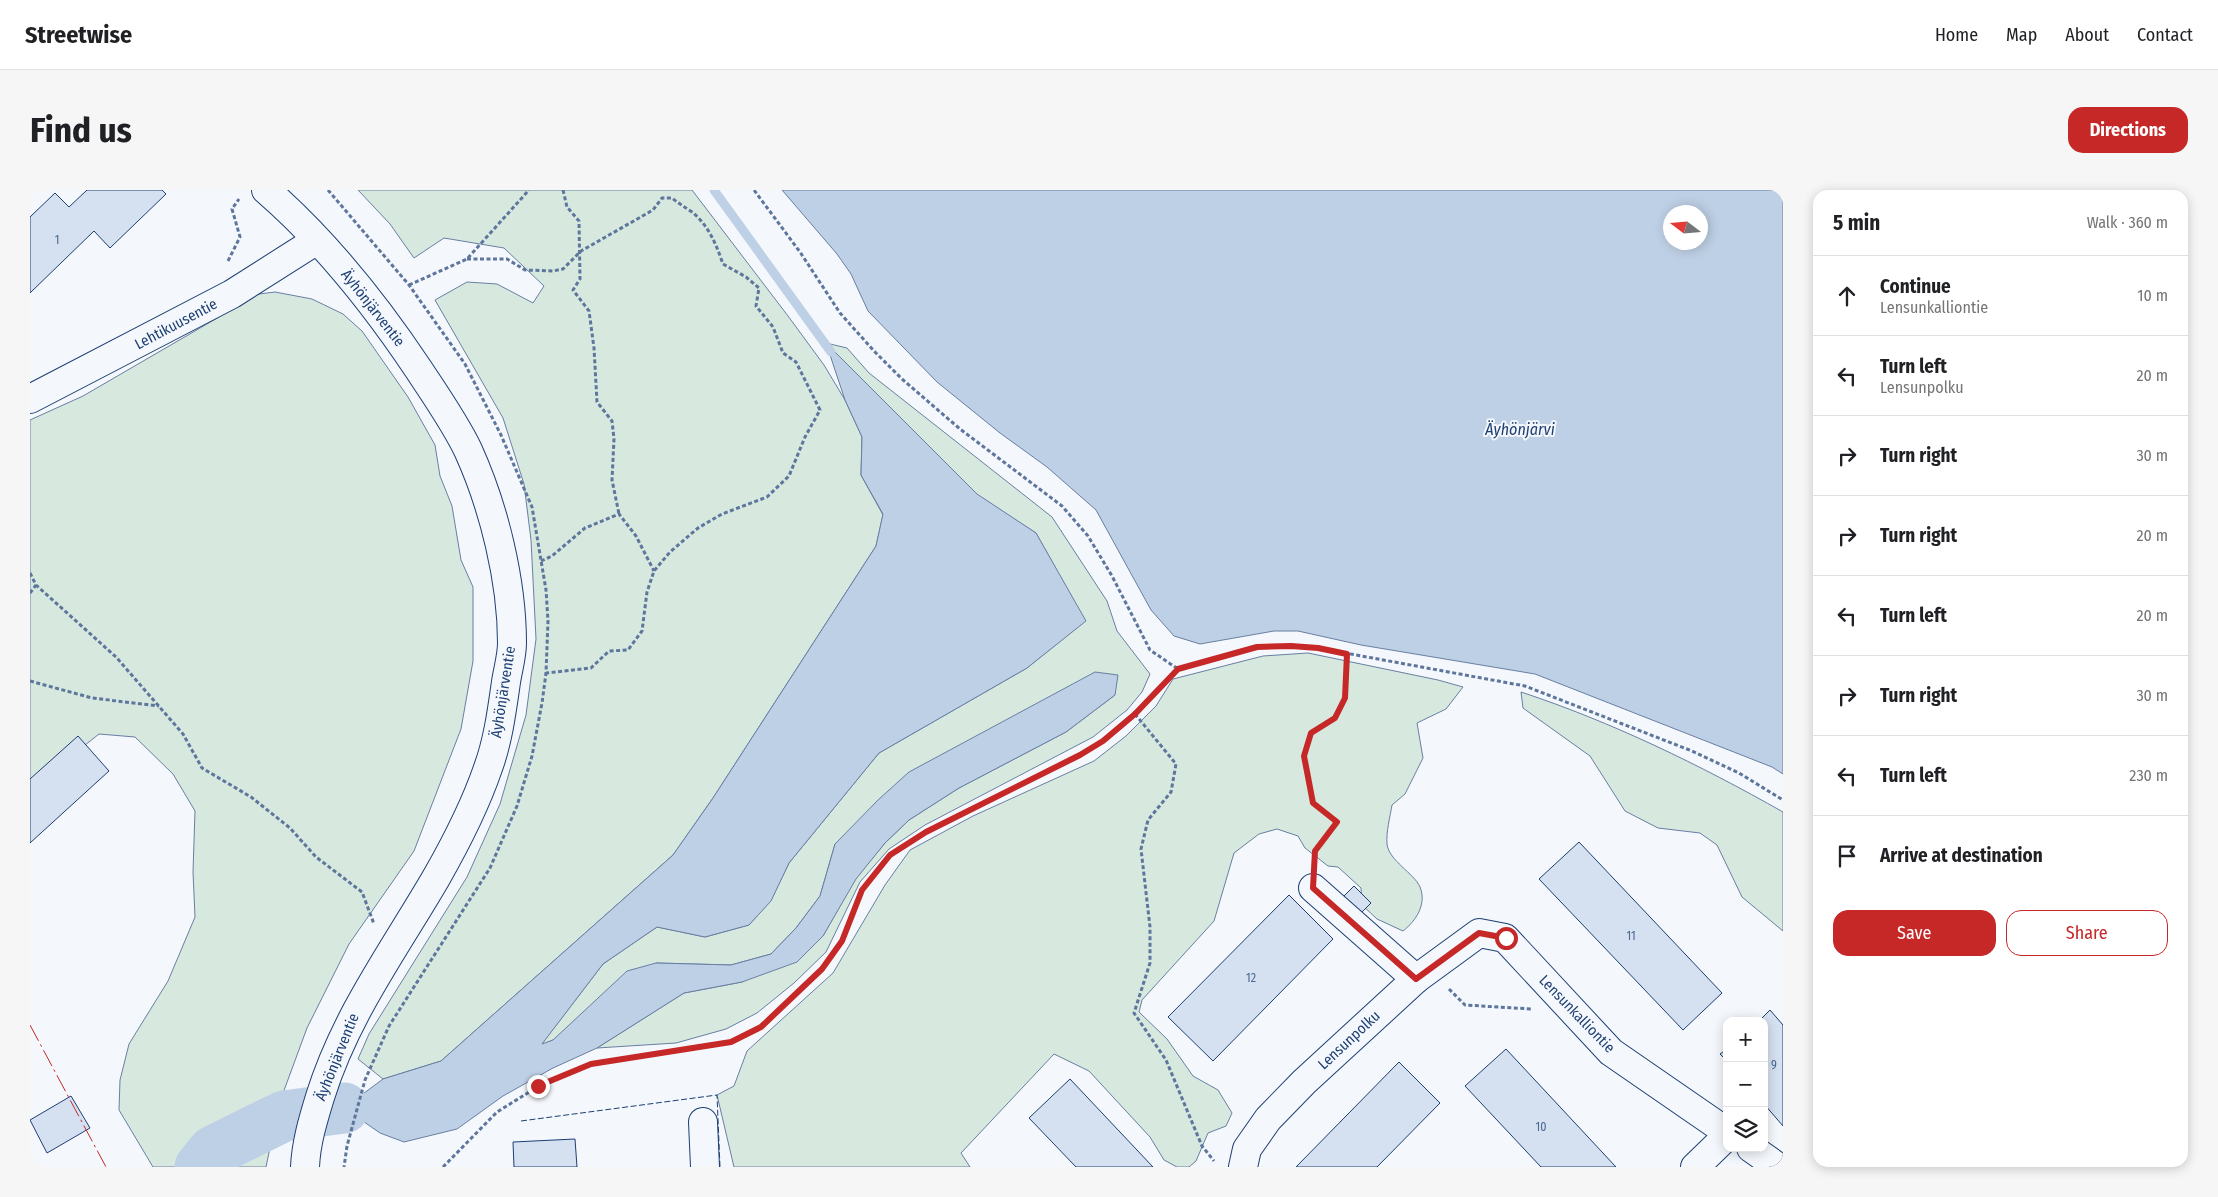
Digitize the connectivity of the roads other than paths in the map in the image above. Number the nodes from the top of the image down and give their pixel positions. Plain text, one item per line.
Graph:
1 (253, 193) edge
2 (317, 240) junction
3 (30, 399) edge
4 (1313, 888) road end
5 (1479, 933) joint
6 (1416, 979) junction
7 (703, 1122) dead end
8 (1723, 1129) edge
9 (1723, 1140) edge
10 (1757, 1152) edge
11 (305, 1163) edge
12 (705, 1167) edge
13 (1243, 1167) edge
14 (1695, 1167) edge
15 (1778, 1167) edge

1 - 2 main road, Äyhönjärventie
2 - 3 main road, Lehtikuusentie
2 - 11 main road, Äyhönjärventie
4 - 6 main road
5 - 6 main road, Lensunpolku
5 - 8 main road, Lensunkalliontie
6 - 13 main road, Lensunpolku
7 - 12 main road
9 - 14 main road
10 - 15 main road

